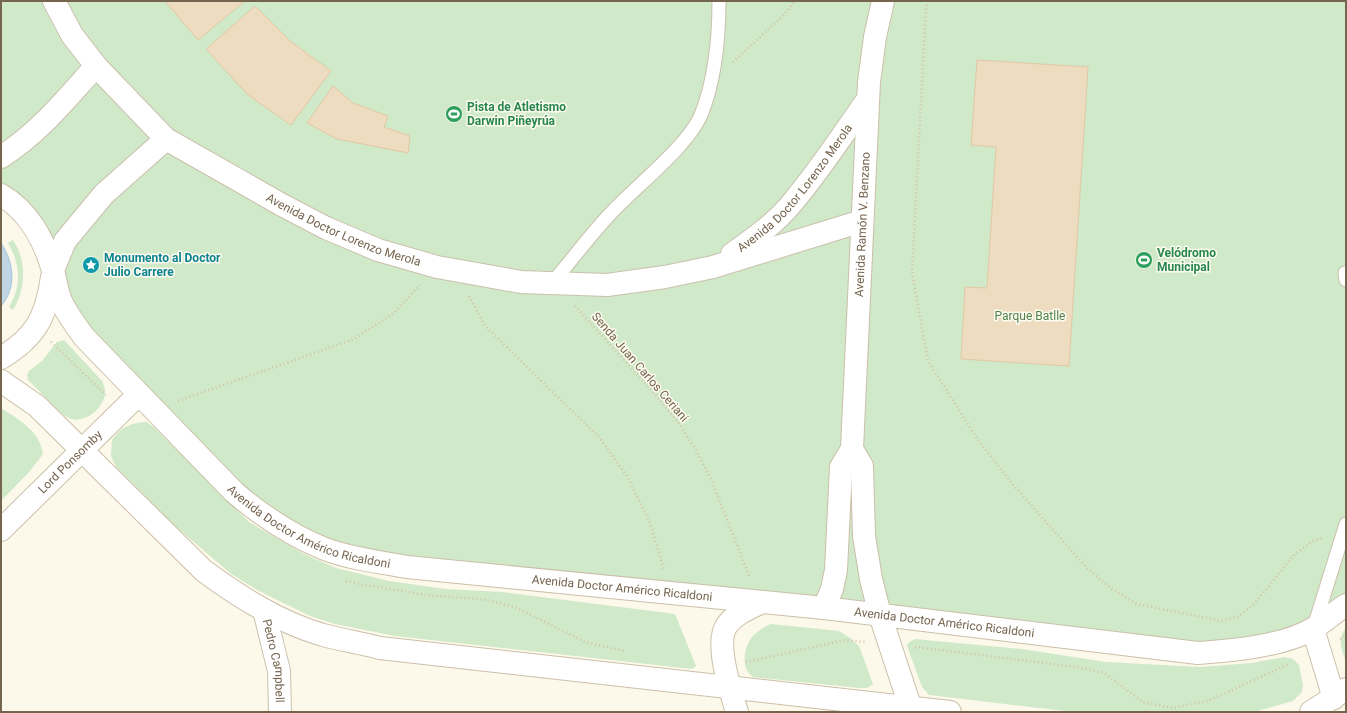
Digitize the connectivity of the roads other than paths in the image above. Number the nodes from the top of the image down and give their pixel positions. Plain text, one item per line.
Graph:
1 (54, 1) edge
2 (719, 1) edge
3 (884, 1) edge
4 (96, 66) junction
5 (868, 99) junction
6 (166, 139) junction
7 (1, 157) edge
8 (1, 195) edge
9 (862, 221) junction
10 (713, 267) junction
11 (53, 270) junction
12 (552, 283) junction
13 (1, 358) edge
14 (1, 381) edge
15 (139, 394) junction
16 (852, 449) junction
17 (82, 451) junction
18 (1345, 528) edge
19 (1, 530) edge
20 (760, 603) junction
21 (1346, 605) edge
22 (824, 608) junction
23 (264, 610) junction
24 (880, 615) junction
25 (1313, 629) junction
26 (730, 688) junction
27 (1340, 693) edge
28 (911, 710) edge
29 (280, 712) edge
30 (737, 712) edge
31 (950, 712) edge
32 (1311, 712) edge

1 - 4 street, Avenida Doctor Lorenzo Merola
2 - 12 lane
3 - 5 street, Avenida Ramón V. Benzano
4 - 6 street, Avenida Doctor Lorenzo Merola
4 - 7 street
5 - 9 street, Avenida Ramón V. Benzano
5 - 10 street, Avenida Doctor Lorenzo Merola
6 - 11 street
6 - 12 street, Avenida Doctor Lorenzo Merola
8 - 11 street, Avenida Doctor Américo Ricaldoni
9 - 10 street, Avenida Doctor Lorenzo Merola
9 - 16 street, Avenida Ramón V. Benzano
10 - 12 street, Avenida Doctor Lorenzo Merola
11 - 13 street
11 - 15 street, Avenida Doctor Américo Ricaldoni
14 - 17 street
15 - 17 street, Lord Ponsomby
15 - 20 street, Avenida Doctor Américo Ricaldoni
16 - 22 street, Avenida Ramón V. Benzano
16 - 24 street
17 - 19 street, Lord Ponsomby
17 - 23 street
18 - 25 lane
20 - 22 street, Avenida Doctor Américo Ricaldoni
20 - 26 street
21 - 25 street, Avenida Doctor Américo Ricaldoni
22 - 24 street, Avenida Doctor Américo Ricaldoni
23 - 26 street
23 - 29 street, Pedro Campbell
24 - 25 street, Avenida Doctor Américo Ricaldoni
24 - 28 street
25 - 27 street
26 - 28 street
26 - 30 street
27 - 32 street
28 - 31 street

